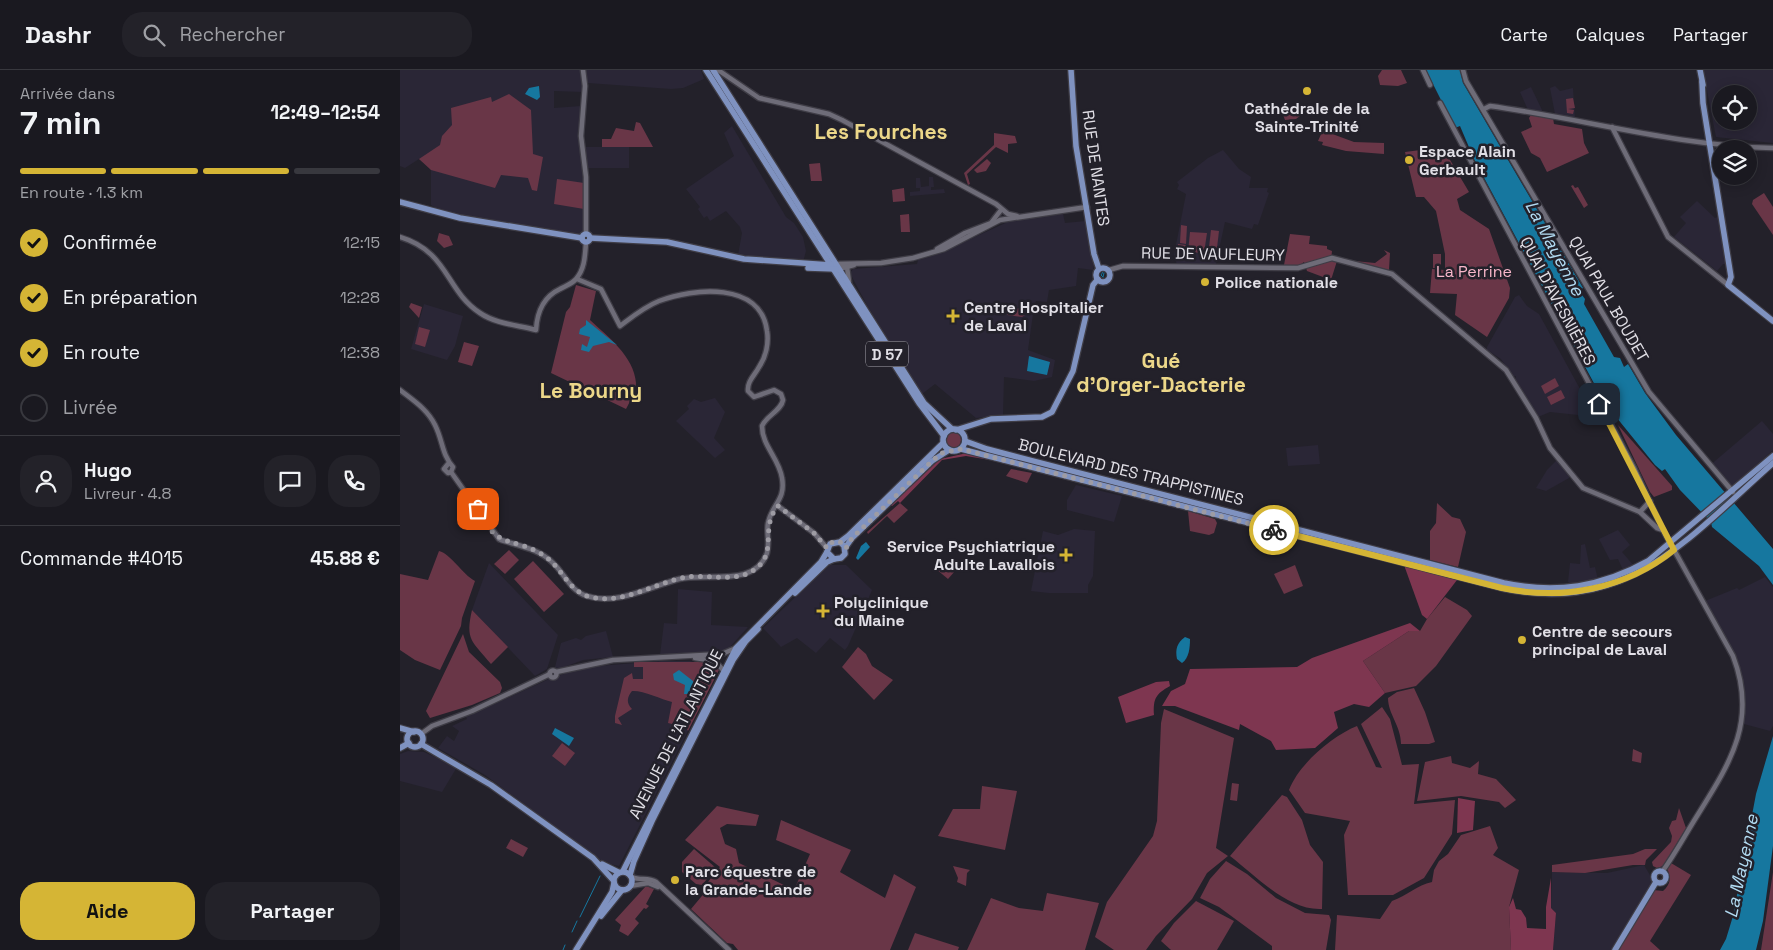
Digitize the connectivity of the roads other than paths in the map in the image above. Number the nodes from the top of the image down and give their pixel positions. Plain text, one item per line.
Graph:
1 (583, 70) edge
2 (706, 70) edge
3 (714, 70) edge
4 (718, 70) edge
5 (1071, 70) edge
6 (1423, 70) edge
7 (1462, 70) edge
8 (1700, 70) edge
9 (733, 81) junction
10 (1430, 85) dead end
11 (726, 91) junction
12 (1440, 103) dead end
13 (1484, 109) junction
14 (1612, 127) junction
15 (1712, 140) edge
16 (1712, 143) edge
17 (1757, 146) edge
18 (1773, 147) edge
19 (1719, 185) edge
20 (400, 202) edge
21 (1086, 207) junction
22 (1001, 210) junction
23 (1008, 217) junction
24 (999, 218) junction
25 (808, 231) junction
26 (400, 237) edge
27 (586, 238) junction
28 (762, 260) junction
29 (865, 263) junction
30 (816, 265) junction
31 (848, 267) junction
32 (834, 268) junction
33 (1099, 269) junction
34 (1109, 272) junction
35 (1731, 277) junction
36 (577, 279) junction
37 (1098, 279) junction
38 (1728, 285) junction
39 (1738, 292) junction
40 (854, 293) junction
41 (1773, 321) edge
42 (400, 390) edge
43 (974, 424) junction
44 (954, 429) junction
45 (944, 436) junction
46 (964, 438) junction
47 (943, 443) junction
48 (961, 449) junction
49 (949, 450) junction
50 (1773, 456) edge
51 (1773, 462) edge
52 (1734, 494) junction
53 (1650, 501) junction
54 (778, 506) junction
55 (1640, 512) junction
56 (1663, 530) junction
57 (814, 533) junction
58 (832, 542) junction
59 (840, 542) junction
60 (1673, 547) junction
61 (846, 548) junction
62 (827, 550) junction
63 (834, 559) junction
64 (1554, 591) junction
65 (736, 648) junction
66 (686, 657) junction
67 (723, 670) junction
68 (400, 730) edge
69 (414, 732) junction
70 (421, 734) junction
71 (408, 741) junction
72 (421, 744) junction
73 (400, 748) edge
74 (593, 858) junction
75 (620, 872) junction
76 (1662, 872) joint
77 (631, 876) junction
78 (614, 881) junction
79 (630, 886) junction
80 (622, 890) junction
81 (664, 891) junction
82 (580, 947) edge
83 (576, 950) edge
84 (729, 950) edge
85 (1614, 950) edge

1 - 27 street
2 - 25 main road
3 - 11 main road, D 57
4 - 9 street
5 - 21 main road, RUE DE NANTES
6 - 10 street
7 - 13 street, QUAI PAUL BOUDET
8 - 15 main road
9 - 11 street
9 - 22 street
11 - 32 main road, D 57
12 - 53 street, QUAI D'AVESNIÈRES
13 - 14 street
13 - 52 street, QUAI PAUL BOUDET
14 - 16 street
14 - 38 street
17 - 18 street
19 - 35 main road
20 - 27 main road
21 - 23 street
21 - 33 main road, RUE DE NANTES
22 - 23 street
22 - 24 street
23 - 24 street
24 - 29 street
25 - 30 main road
25 - 32 main road
26 - 36 street
27 - 28 main road
27 - 36 street
28 - 30 main road
28 - 32 main road
29 - 31 street
29 - 32 street
30 - 32 main road
31 - 32 street
31 - 40 street
32 - 40 main road
32 - 45 main road, D 57
33 - 34 main road
33 - 37 main road
34 - 37 main road
34 - 55 street, RUE DE VAUFLEURY
35 - 38 main road
35 - 39 main road
36 - 54 street
37 - 43 main road
38 - 39 main road
39 - 41 main road
40 - 44 main road, D 57
42 - 54 street
43 - 44 main road
43 - 46 main road
44 - 45 main road
44 - 46 main road
45 - 47 main road
46 - 48 main road
46 - 64 main road, BOULEVARD DES TRAPPISTINES
47 - 49 main road
47 - 59 main road
48 - 49 main road
48 - 64 main road, BOULEVARD DES TRAPPISTINES
49 - 61 main road
50 - 52 main road
51 - 52 main road
52 - 60 main road
53 - 55 street
53 - 56 street, QUAI D'AVESNIÈRES
54 - 57 street
55 - 56 street
56 - 60 street, QUAI D'AVESNIÈRES
57 - 58 street
57 - 62 street
58 - 59 main road
58 - 62 main road
59 - 61 main road
60 - 64 main road
60 - 76 street, QUAI D'AVESNIÈRES
61 - 63 main road
62 - 63 main road
62 - 65 main road, AVENUE DE L'ATLANTIQUE
63 - 77 main road, AVENUE DE L'ATLANTIQUE
65 - 66 street
65 - 67 main road, AVENUE DE L'ATLANTIQUE
66 - 67 street
66 - 70 street
67 - 75 main road, AVENUE DE L'ATLANTIQUE
68 - 69 main road
68 - 71 main road
69 - 70 main road
69 - 71 main road
70 - 72 main road
71 - 72 main road
71 - 73 main road
72 - 74 main road
74 - 75 main road
74 - 78 main road
75 - 77 main road
75 - 78 main road, AVENUE DE L'ATLANTIQUE
76 - 85 main road
77 - 79 main road, AVENUE DE L'ATLANTIQUE
77 - 81 street
78 - 80 main road
78 - 82 main road, AVENUE DE L'ATLANTIQUE
79 - 80 main road
79 - 81 street
80 - 82 main road
81 - 84 street
82 - 83 main road

